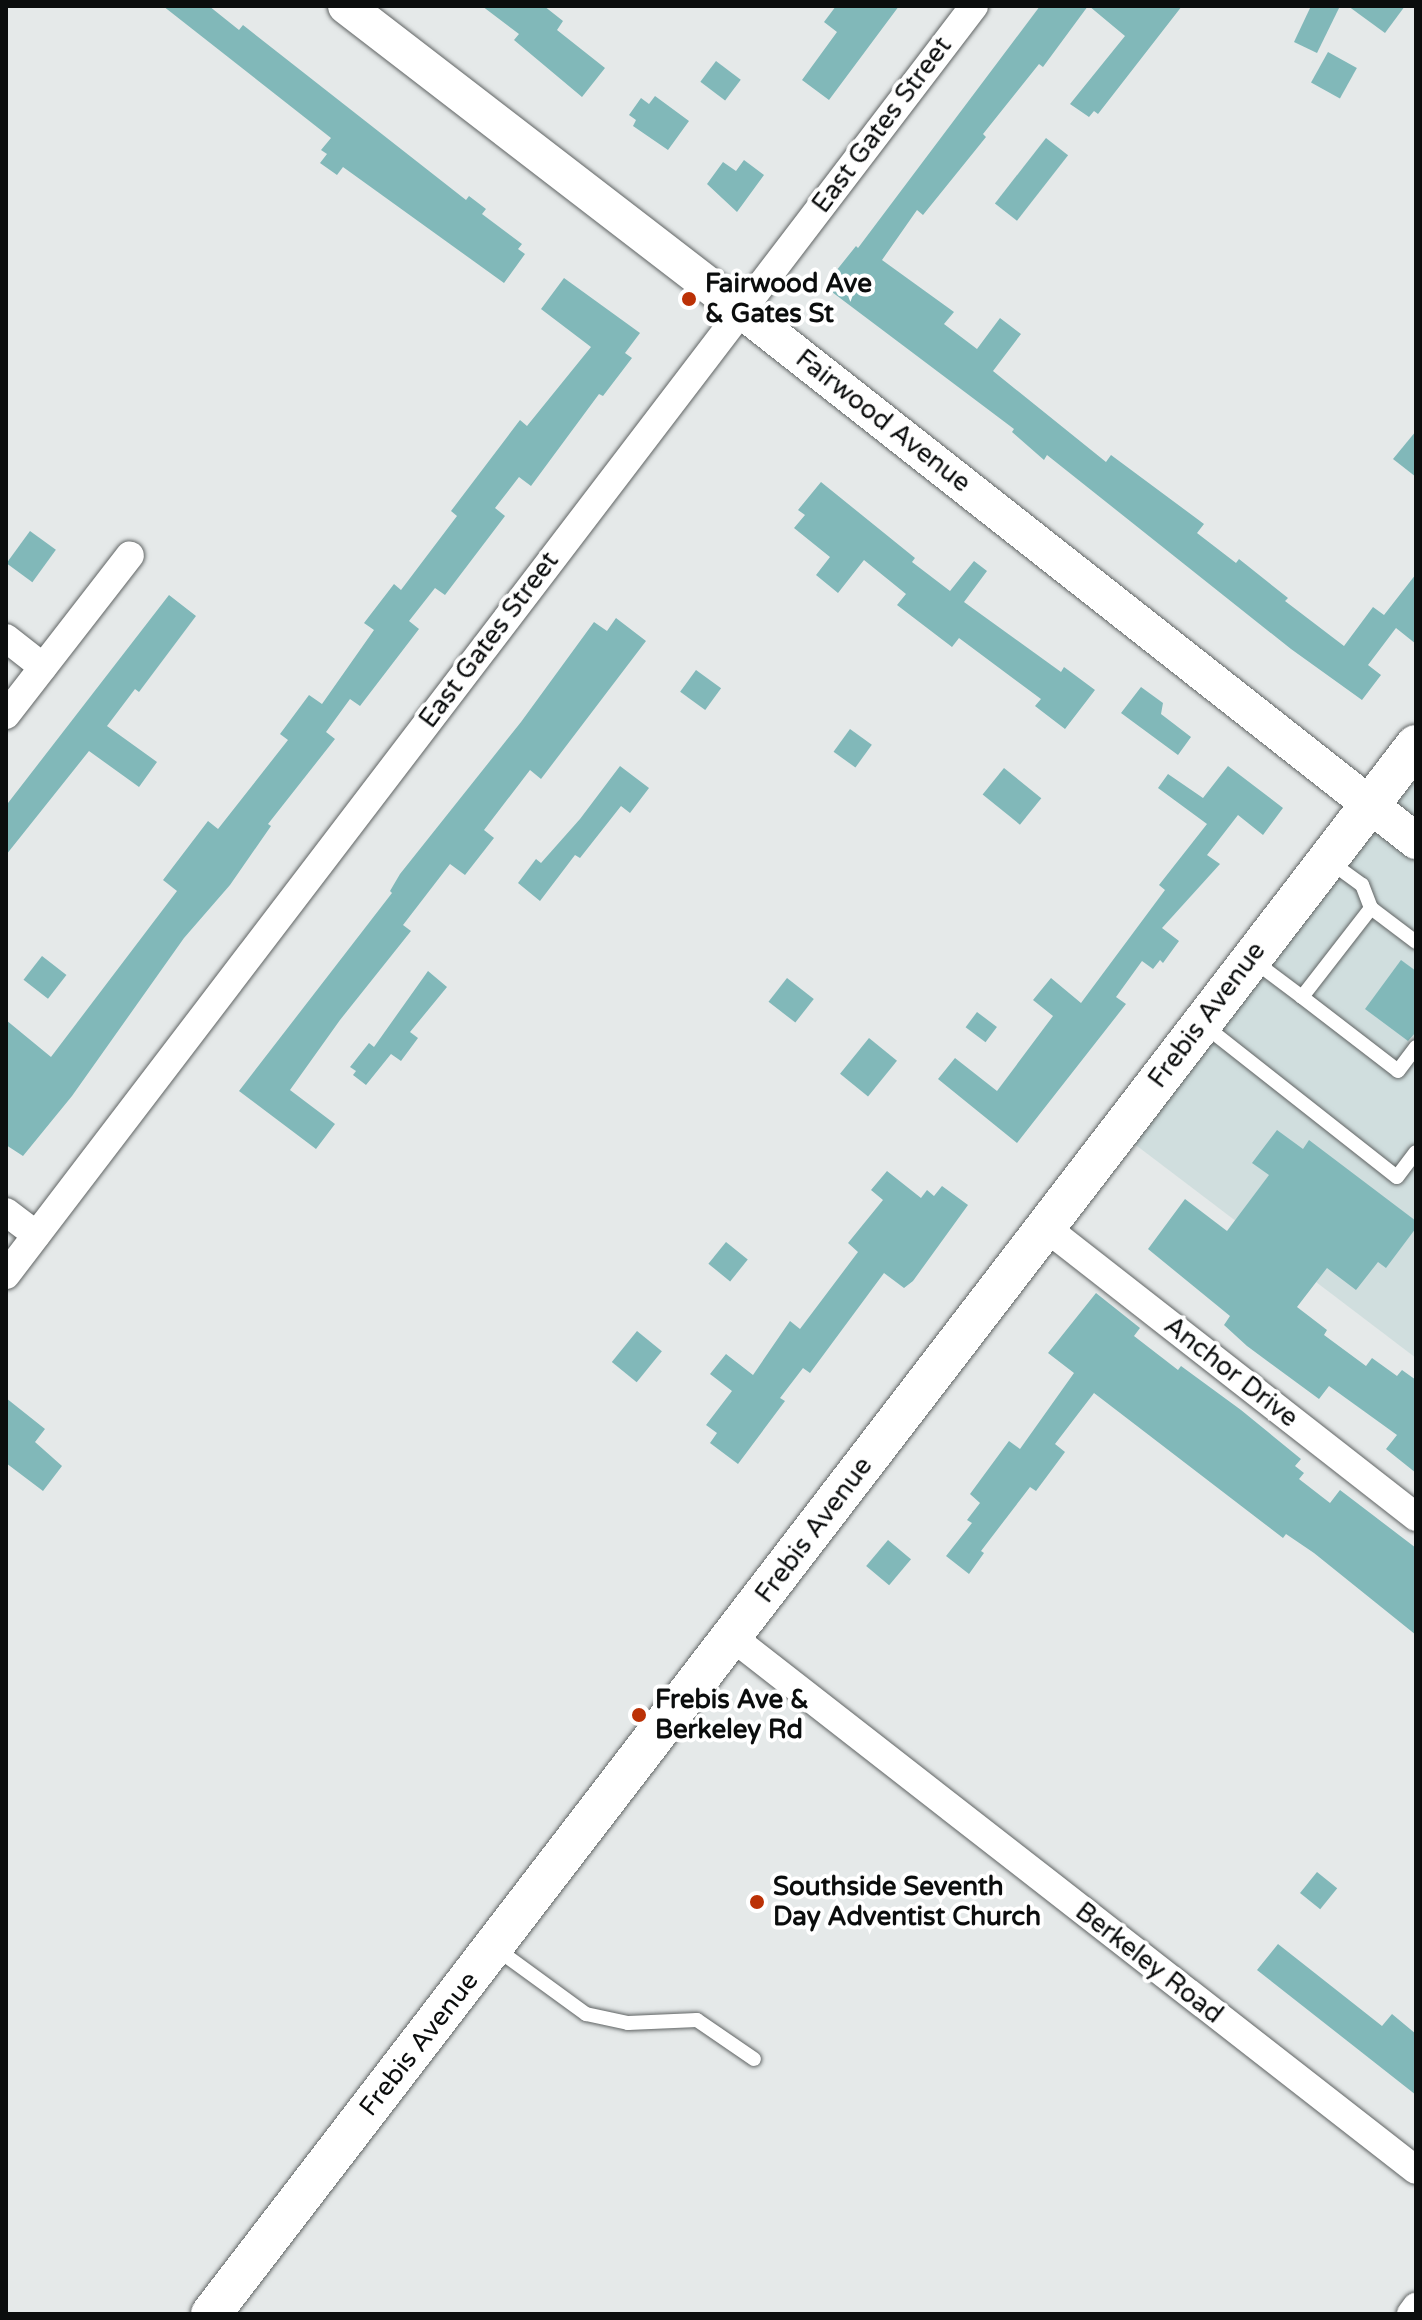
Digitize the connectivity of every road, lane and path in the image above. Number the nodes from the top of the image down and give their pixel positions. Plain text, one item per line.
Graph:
1 (346, 6) edge
2 (974, 6) edge
3 (741, 310) junction
4 (130, 555) dead end
5 (6, 638) edge
6 (43, 667) junction
7 (6, 715) edge
8 (1416, 745) edge
9 (1370, 805) junction
10 (1416, 841) edge
11 (1327, 860) junction
12 (1371, 908) junction
13 (1416, 942) edge
14 (1251, 958) junction
15 (1302, 997) junction
16 (1201, 1023) junction
17 (1416, 1047) edge
18 (1416, 1152) edge
19 (6, 1212) edge
20 (1045, 1227) junction
21 (36, 1235) junction
22 (6, 1275) edge
23 (1416, 1517) edge
24 (732, 1637) junction
25 (494, 1946) junction
26 (754, 2059) dead end
27 (1416, 2170) edge
28 (1416, 2307) edge
29 (211, 2314) edge
30 (1411, 2314) edge

1 - 3 street, Fairwood Avenue
2 - 3 street, East Gates Street
3 - 9 street, Fairwood Avenue
3 - 21 street, East Gates Street
4 - 6 street
5 - 6 street
6 - 7 street
8 - 9 main road, Frebis Avenue
9 - 10 street, Fairwood Avenue
9 - 11 main road, Frebis Avenue
11 - 12 lane
11 - 14 main road, Frebis Avenue
12 - 13 lane
12 - 15 lane
14 - 15 lane
14 - 16 main road, Frebis Avenue
15 - 17 lane
16 - 18 lane
16 - 20 main road, Frebis Avenue
19 - 21 street
20 - 23 street, Anchor Drive
20 - 24 main road, Frebis Avenue
21 - 22 street, East Gates Street
24 - 25 main road, Frebis Avenue
24 - 27 street, Berkeley Road
25 - 26 lane
25 - 29 main road, Frebis Avenue
28 - 30 street

